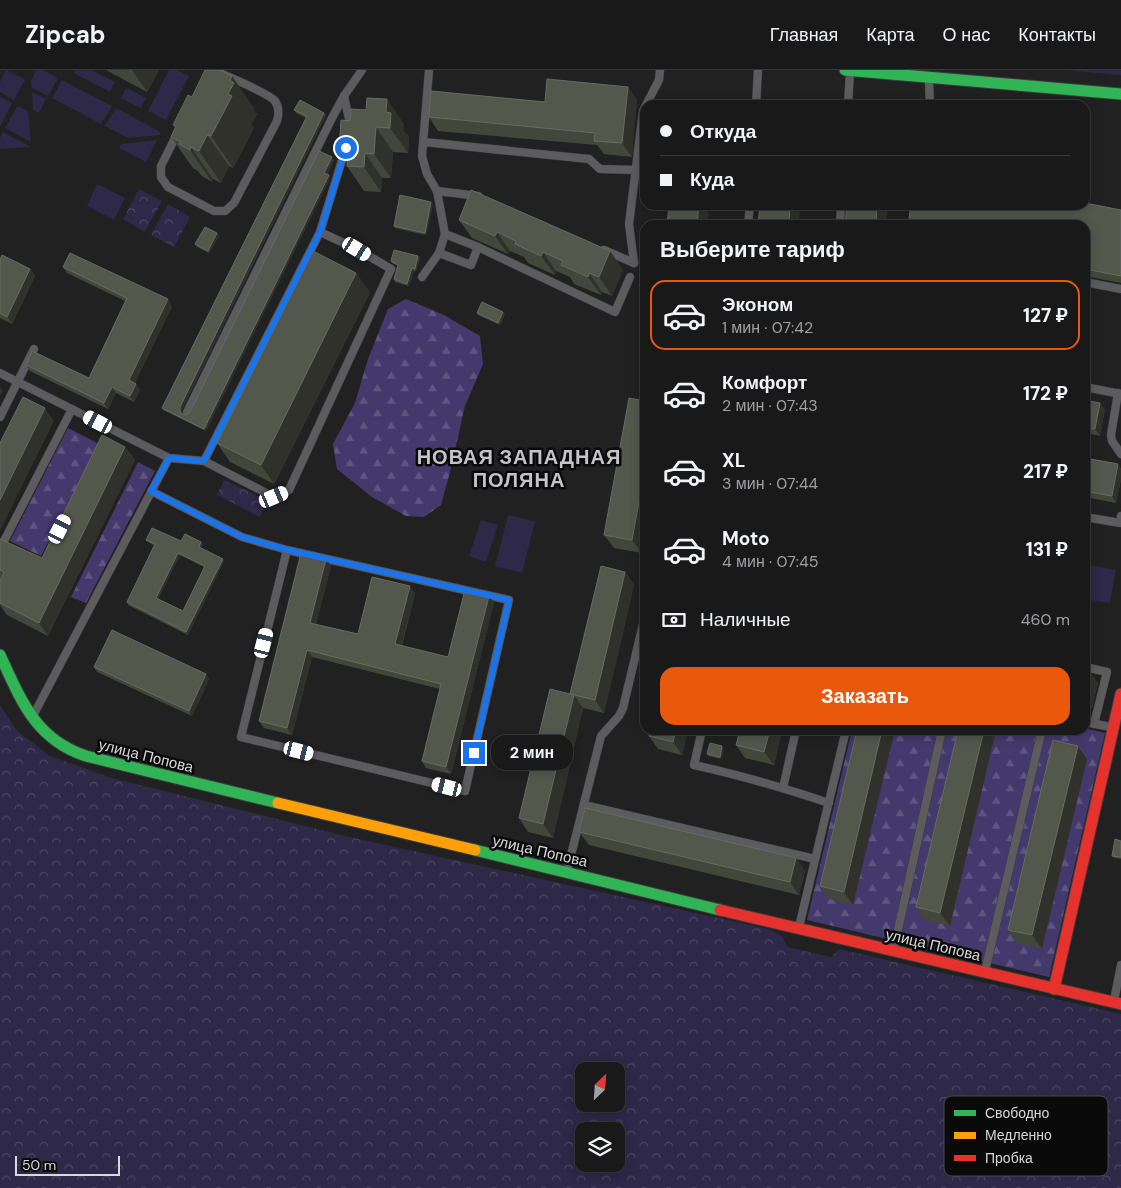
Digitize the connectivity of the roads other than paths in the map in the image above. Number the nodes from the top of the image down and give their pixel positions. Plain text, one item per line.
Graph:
1 (362, 70) edge
2 (429, 70) edge
3 (660, 70) edge
4 (758, 70) edge
5 (844, 70) edge
6 (850, 70) edge
7 (210, 72) edge
8 (929, 77) junction
9 (1121, 94) edge
10 (344, 96) junction
11 (649, 100) edge
12 (756, 100) edge
13 (848, 100) edge
14 (930, 100) edge
15 (182, 124) edge
16 (640, 136) edge
17 (424, 142) junction
18 (636, 170) junction
19 (437, 191) junction
20 (485, 197) edge
21 (320, 232) junction
22 (445, 234) junction
23 (478, 247) junction
24 (600, 248) edge
25 (439, 253) junction
26 (422, 277) dead end
27 (630, 277) dead end
28 (1090, 283) edge
29 (1121, 289) edge
30 (34, 349) dead end
31 (0, 374) edge
32 (18, 382) junction
33 (1090, 388) edge
34 (1120, 394) edge
35 (72, 409) junction
36 (187, 412) edge
37 (0, 417) edge
38 (111, 429) junction
39 (107, 438) edge
40 (1121, 454) edge
41 (169, 458) junction
42 (204, 461) junction
43 (151, 491) junction
44 (1121, 516) edge
45 (1090, 518) edge
46 (2, 544) edge
47 (11, 547) edge
48 (288, 550) junction
49 (640, 636) edge
50 (0, 655) edge
51 (1090, 668) edge
52 (1121, 694) edge
53 (33, 716) junction
54 (1090, 723) edge
55 (1094, 724) junction
56 (1112, 727) junction
57 (701, 735) edge
58 (795, 735) edge
59 (845, 735) edge
60 (941, 735) edge
61 (1041, 735) edge
62 (784, 788) junction
63 (828, 803) junction
64 (584, 805) junction
65 (815, 859) junction
66 (567, 873) junction
67 (799, 928) junction
68 (893, 951) junction
69 (1121, 965) edge
70 (985, 972) junction
71 (1054, 988) junction
72 (1117, 1003) edge

1 - 10 lane
2 - 17 lane
3 - 11 lane
4 - 12 lane
5 - 6 street
6 - 8 street
6 - 13 lane
7 - 15 lane
8 - 9 street
8 - 14 lane
10 - 21 lane
10 - 36 lane
16 - 18 lane
17 - 18 lane
17 - 19 lane
18 - 24 lane
19 - 20 lane
19 - 22 lane
21 - 42 lane
21 - 42 lane
22 - 23 lane
22 - 25 lane
23 - 25 lane
23 - 27 lane
25 - 26 lane
28 - 29 lane
30 - 32 lane
31 - 32 lane
32 - 35 lane
32 - 37 lane
33 - 34 lane
34 - 40 lane
35 - 38 lane
35 - 46 lane
38 - 39 lane
38 - 41 lane
41 - 42 lane
41 - 43 lane
43 - 48 lane
43 - 53 lane
44 - 45 lane
46 - 47 lane
48 - 48 lane
49 - 64 lane
50 - 53 street, улица Попова
51 - 55 lane
52 - 56 street
53 - 66 street, улица Попова
54 - 55 lane
55 - 56 lane
56 - 71 street
57 - 62 lane
58 - 62 lane
59 - 63 lane
60 - 68 lane
61 - 70 lane
62 - 63 lane
63 - 65 lane
64 - 65 lane
64 - 66 lane
65 - 67 lane
66 - 67 street, улица Попова
67 - 68 street, улица Попова
68 - 70 street, улица Попова
69 - 72 lane
70 - 71 street, улица Попова
71 - 72 street, улица Попова

